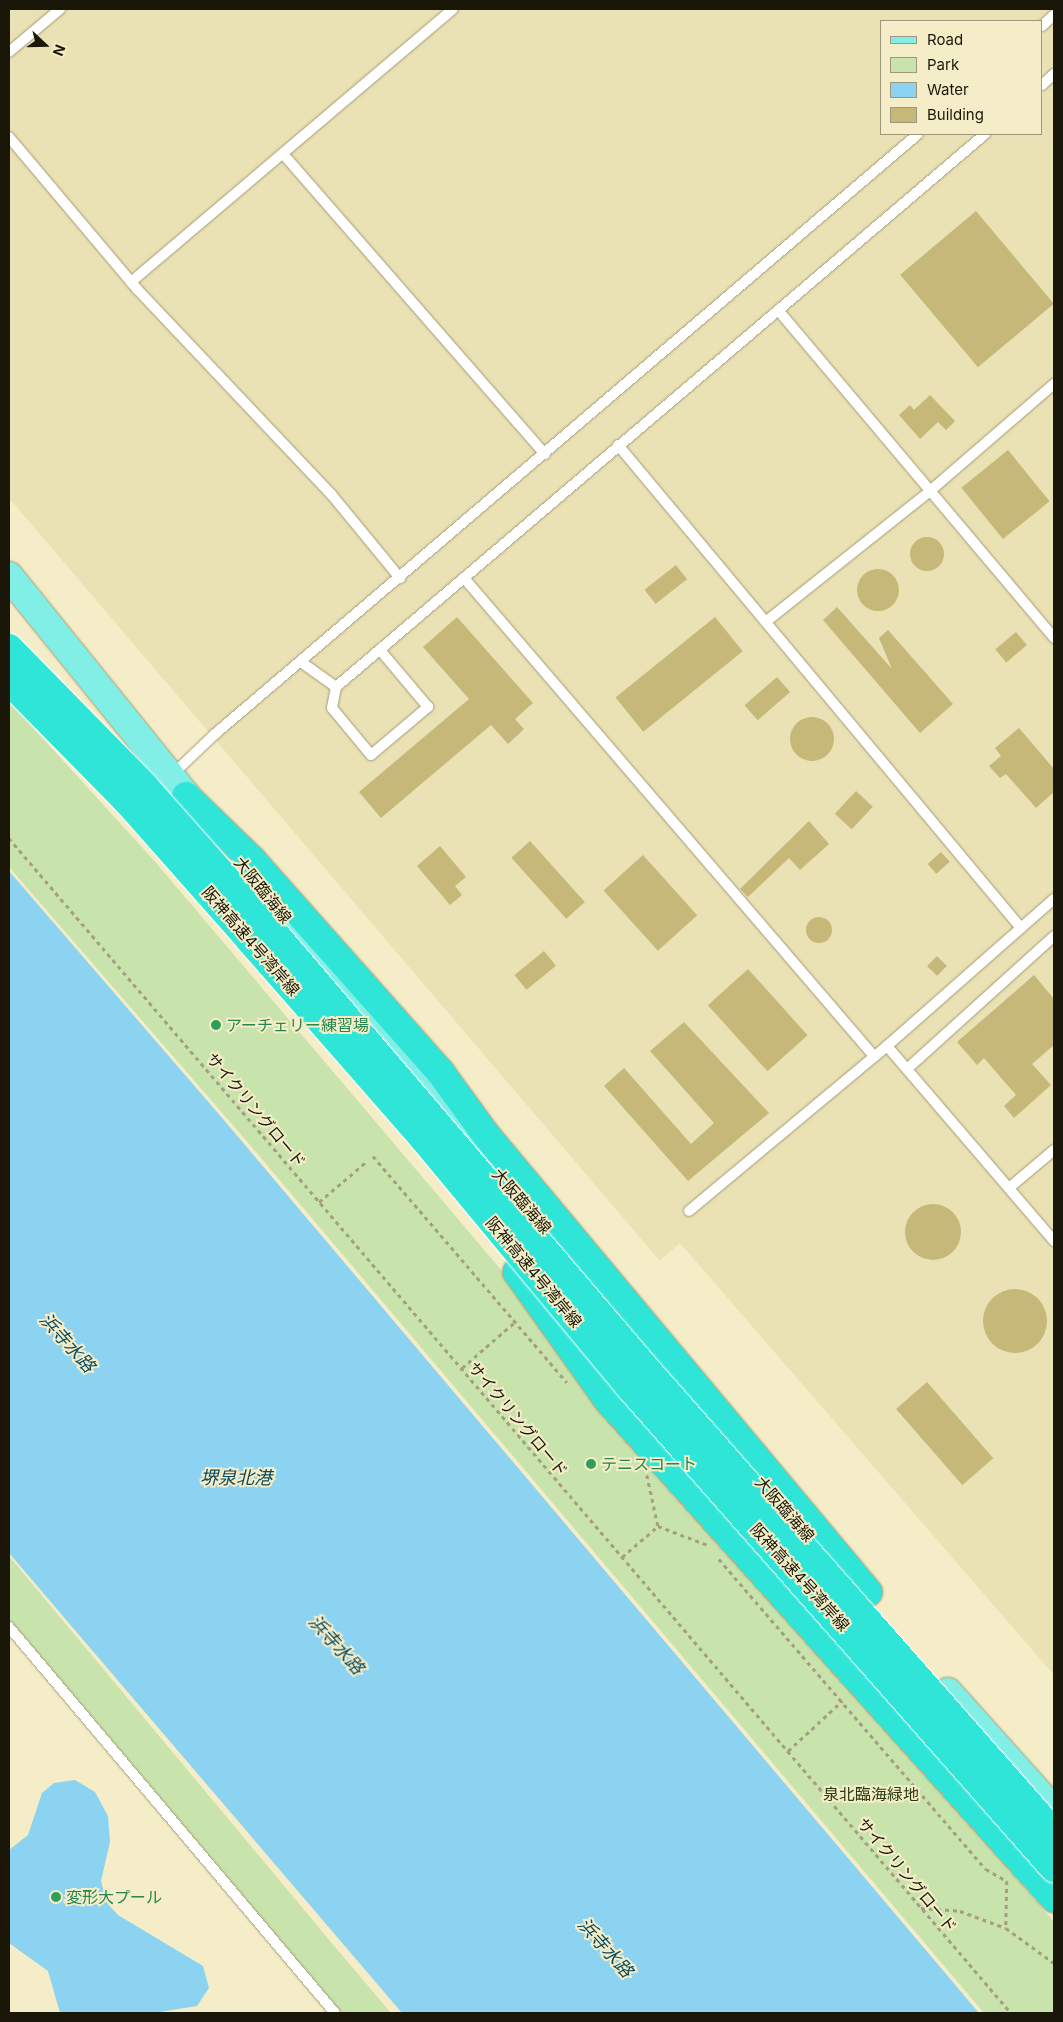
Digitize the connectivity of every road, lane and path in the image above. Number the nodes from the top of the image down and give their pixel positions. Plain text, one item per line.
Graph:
1 (60, 9) edge
2 (453, 9) edge
3 (1054, 15) edge
4 (1043, 25) edge
5 (9, 52) edge
6 (1054, 74) edge
7 (1043, 84) edge
8 (917, 135) edge
9 (983, 135) edge
10 (9, 137) edge
11 (284, 155) junction
12 (131, 282) junction
13 (778, 310) junction
14 (1054, 384) edge
15 (618, 445) junction
16 (545, 454) junction
17 (930, 491) junction
18 (9, 576) edge
19 (400, 578) junction
20 (464, 578) junction
21 (768, 620) junction
22 (9, 631) edge
23 (1054, 638) edge
24 (9, 648) edge
25 (380, 650) junction
26 (9, 652) edge
27 (301, 662) junction
28 (9, 680) edge
29 (336, 687) junction
30 (144, 786) junction
31 (178, 786) junction
32 (9, 838) edge
33 (1054, 899) edge
34 (1021, 928) junction
35 (1054, 936) edge
36 (887, 1046) junction
37 (873, 1055) junction
38 (907, 1068) junction
39 (1054, 1150) edge
40 (373, 1156) dead end
41 (367, 1161) dead end
42 (1009, 1188) junction
43 (319, 1202) junction
44 (689, 1211) dead end
45 (1054, 1240) edge
46 (517, 1272) junction
47 (515, 1322) junction
48 (461, 1368) junction
49 (572, 1387) dead end
50 (640, 1467) dead end
51 (658, 1526) junction
52 (621, 1557) junction
53 (9, 1626) edge
54 (842, 1702) junction
55 (787, 1752) junction
56 (1054, 1810) edge
57 (1054, 1818) edge
58 (1054, 1833) edge
59 (1054, 1868) edge
60 (1054, 1884) edge
61 (1054, 1898) edge
62 (921, 1908) junction
63 (1006, 1928) junction
64 (1054, 1963) edge
65 (335, 2013) edge
66 (1010, 2013) edge

1 - 5 lane
2 - 11 lane
3 - 4 lane
6 - 7 lane
8 - 16 lane
9 - 13 lane
10 - 12 lane
11 - 12 lane
11 - 16 lane
12 - 19 lane
13 - 15 lane
13 - 17 lane
14 - 17 lane
15 - 20 lane
15 - 21 lane
16 - 19 lane
17 - 21 lane
17 - 23 lane
18 - 31 main road, 大阪臨海線
19 - 27 lane
20 - 25 lane
20 - 37 lane
21 - 34 lane
22 - 30 highway, bridge
24 - 30 highway, 阪神高速4号湾岸線, bridge
25 - 29 lane
25 - 29 lane
26 - 46 main road
27 - 29 lane
27 - 31 lane
28 - 59 highway, 阪神高速4号湾岸線, bridge
30 - 58 highway, 阪神高速4号湾岸線, bridge
31 - 56 main road, 大阪臨海線
31 - 57 highway
32 - 43 path, サイクリングロード
33 - 34 lane
34 - 36 lane
35 - 38 lane
36 - 37 lane
36 - 38 lane
37 - 44 lane
38 - 42 lane
39 - 42 lane
40 - 47 path
41 - 43 path
42 - 45 lane
43 - 48 path, サイクリングロード
46 - 60 main road
46 - 61 highway
47 - 48 path
47 - 49 path
48 - 52 path, サイクリングロード
50 - 51 path
51 - 52 path
51 - 54 path
52 - 55 path, サイクリングロード
53 - 65 lane
54 - 55 path
54 - 63 path
55 - 62 path, サイクリングロード
62 - 63 path
62 - 66 path, サイクリングロード
63 - 64 path

